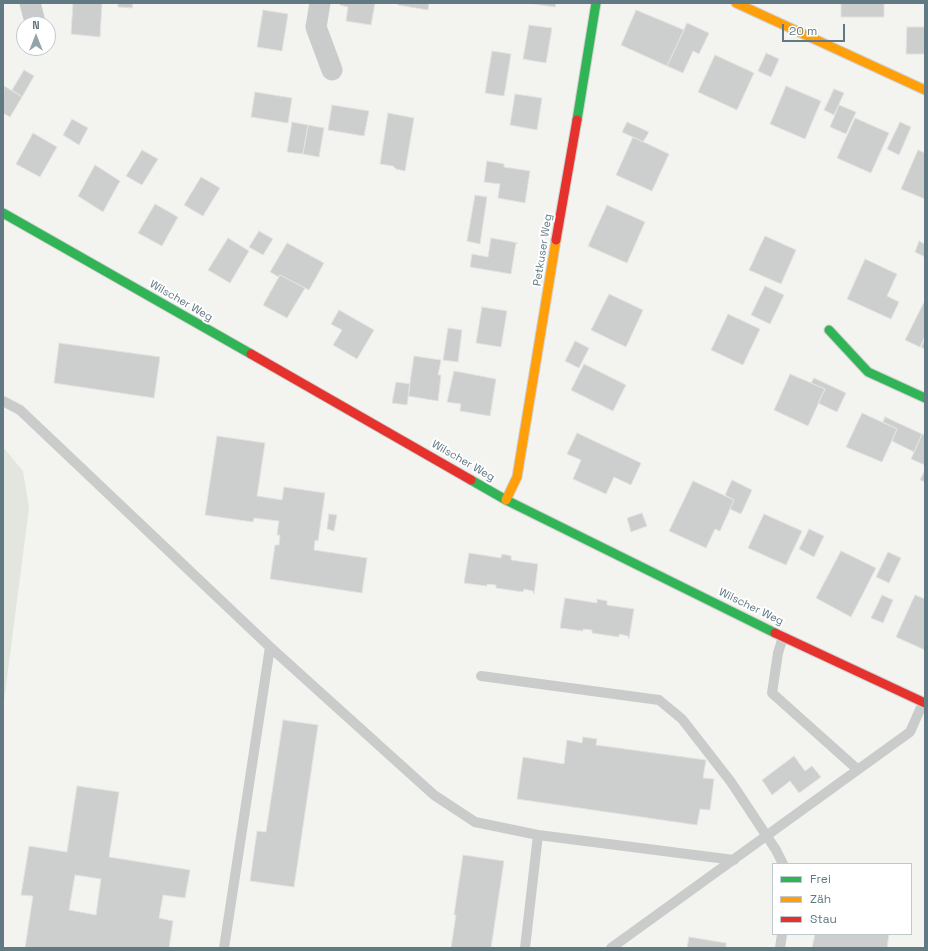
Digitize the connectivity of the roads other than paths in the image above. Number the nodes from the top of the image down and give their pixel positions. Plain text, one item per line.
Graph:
1 (320, 3) edge
2 (596, 3) edge
3 (736, 3) edge
4 (332, 70) dead end
5 (925, 90) edge
6 (3, 213) edge
7 (829, 330) dead end
8 (925, 398) edge
9 (3, 401) edge
10 (506, 500) junction
11 (783, 637) junction
12 (270, 647) junction
13 (482, 676) dead end
14 (924, 703) edge
15 (857, 769) junction
16 (538, 835) junction
17 (767, 836) junction
18 (734, 860) junction
19 (782, 863) edge
20 (782, 935) edge
21 (224, 948) edge
22 (525, 948) edge
23 (611, 948) edge
24 (780, 948) edge

1 - 4 street
2 - 10 street, Petkuser Weg
3 - 5 street
6 - 10 street, Wilscher Weg
7 - 8 street
9 - 12 lane
10 - 11 street, Wilscher Weg
11 - 14 street, Wilscher Weg
11 - 15 lane
12 - 16 lane
12 - 21 lane
13 - 17 lane
14 - 15 lane
15 - 17 lane
16 - 18 lane
16 - 22 lane
17 - 18 lane
17 - 19 lane
18 - 23 lane
20 - 24 lane

